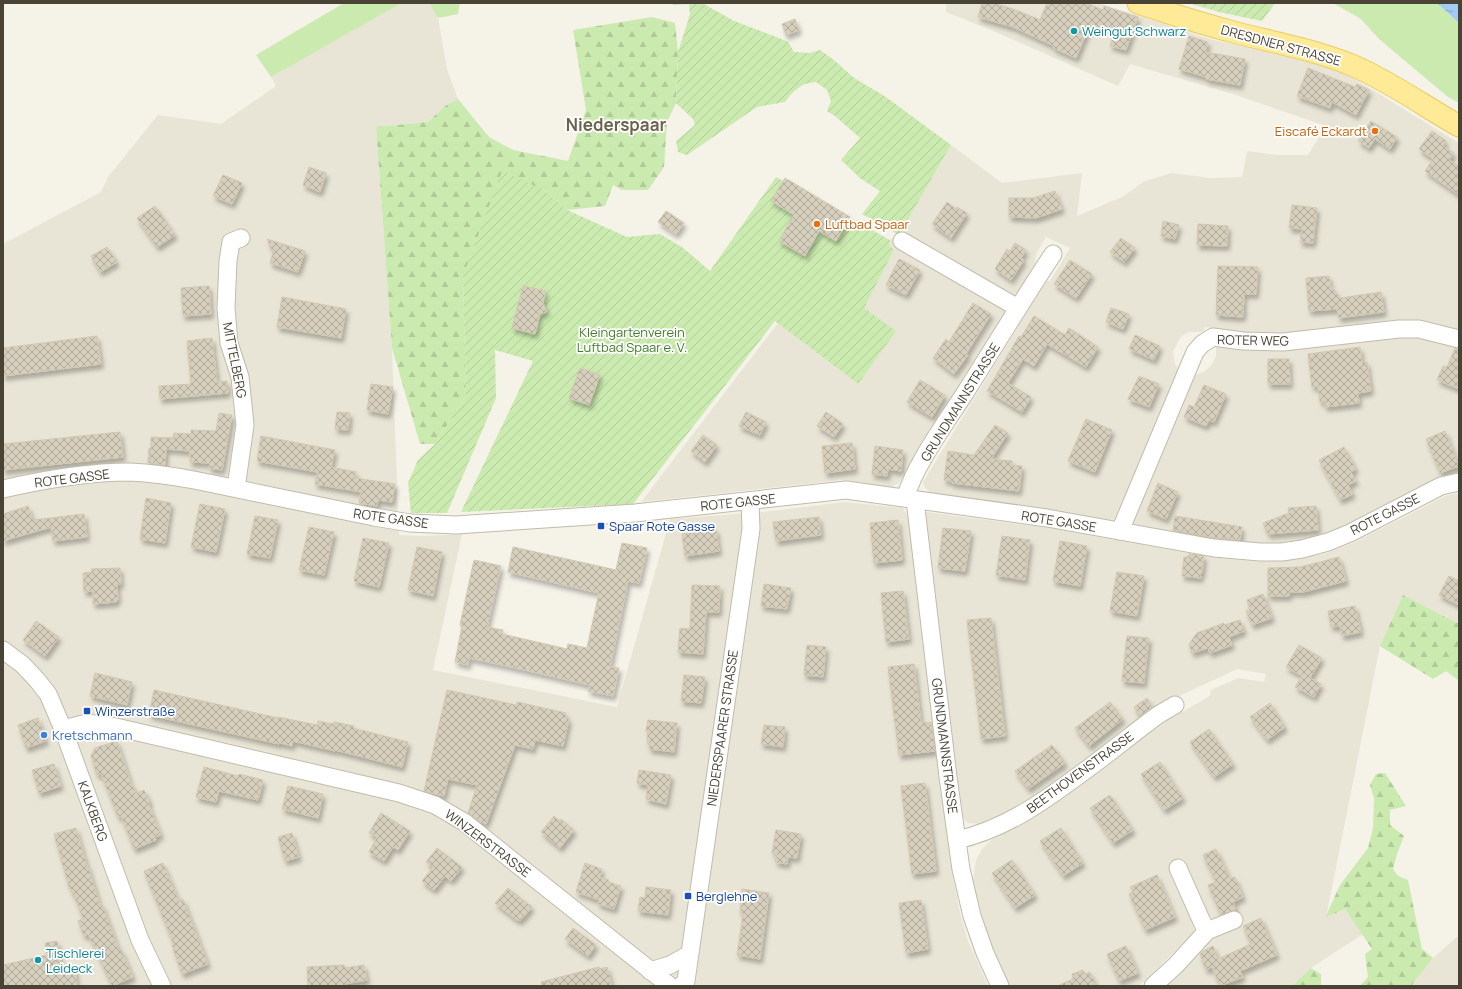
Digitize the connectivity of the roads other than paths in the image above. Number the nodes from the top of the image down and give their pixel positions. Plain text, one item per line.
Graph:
1 (1138, 3) edge
2 (1459, 126) edge
3 (241, 238) dead end
4 (902, 242) dead end
5 (1053, 254) dead end
6 (1018, 308) junction
7 (1459, 339) edge
8 (1459, 482) edge
9 (236, 488) junction
10 (3, 489) edge
11 (910, 499) junction
12 (750, 501) junction
13 (1120, 531) junction
14 (3, 650) edge
15 (1175, 705) dead end
16 (63, 729) junction
17 (957, 840) junction
18 (1178, 868) dead end
19 (1234, 920) dead end
20 (1207, 932) junction
21 (688, 955) junction
22 (650, 971) junction
23 (159, 985) edge
24 (670, 986) edge
25 (681, 986) edge
26 (1000, 986) edge
27 (1153, 986) edge

1 - 2 main road, DRESDNER STRASSE
3 - 9 street, MITTELBERG
4 - 6 street
5 - 6 street, GRUNDMANNSTRASSE
6 - 11 street, GRUNDMANNSTRASSE
7 - 13 street, ROTER WEG
8 - 13 street, ROTE GASSE
9 - 10 street, ROTE GASSE
9 - 12 street, ROTE GASSE
11 - 12 street, ROTE GASSE
11 - 13 street, ROTE GASSE
11 - 17 street, GRUNDMANNSTRASSE
12 - 21 street, NIEDERSPAARER STRASSE
14 - 16 street, KALKBERG
15 - 17 street, BEETHOVENSTRASSE
16 - 22 street, WINZERSTRASSE
16 - 23 street, KALKBERG
17 - 26 street, GRUNDMANNSTRASSE
18 - 20 street
19 - 20 street
20 - 27 street
21 - 22 street
21 - 25 street, NIEDERSPAARER STRASSE
22 - 24 street, WINZERSTRASSE

